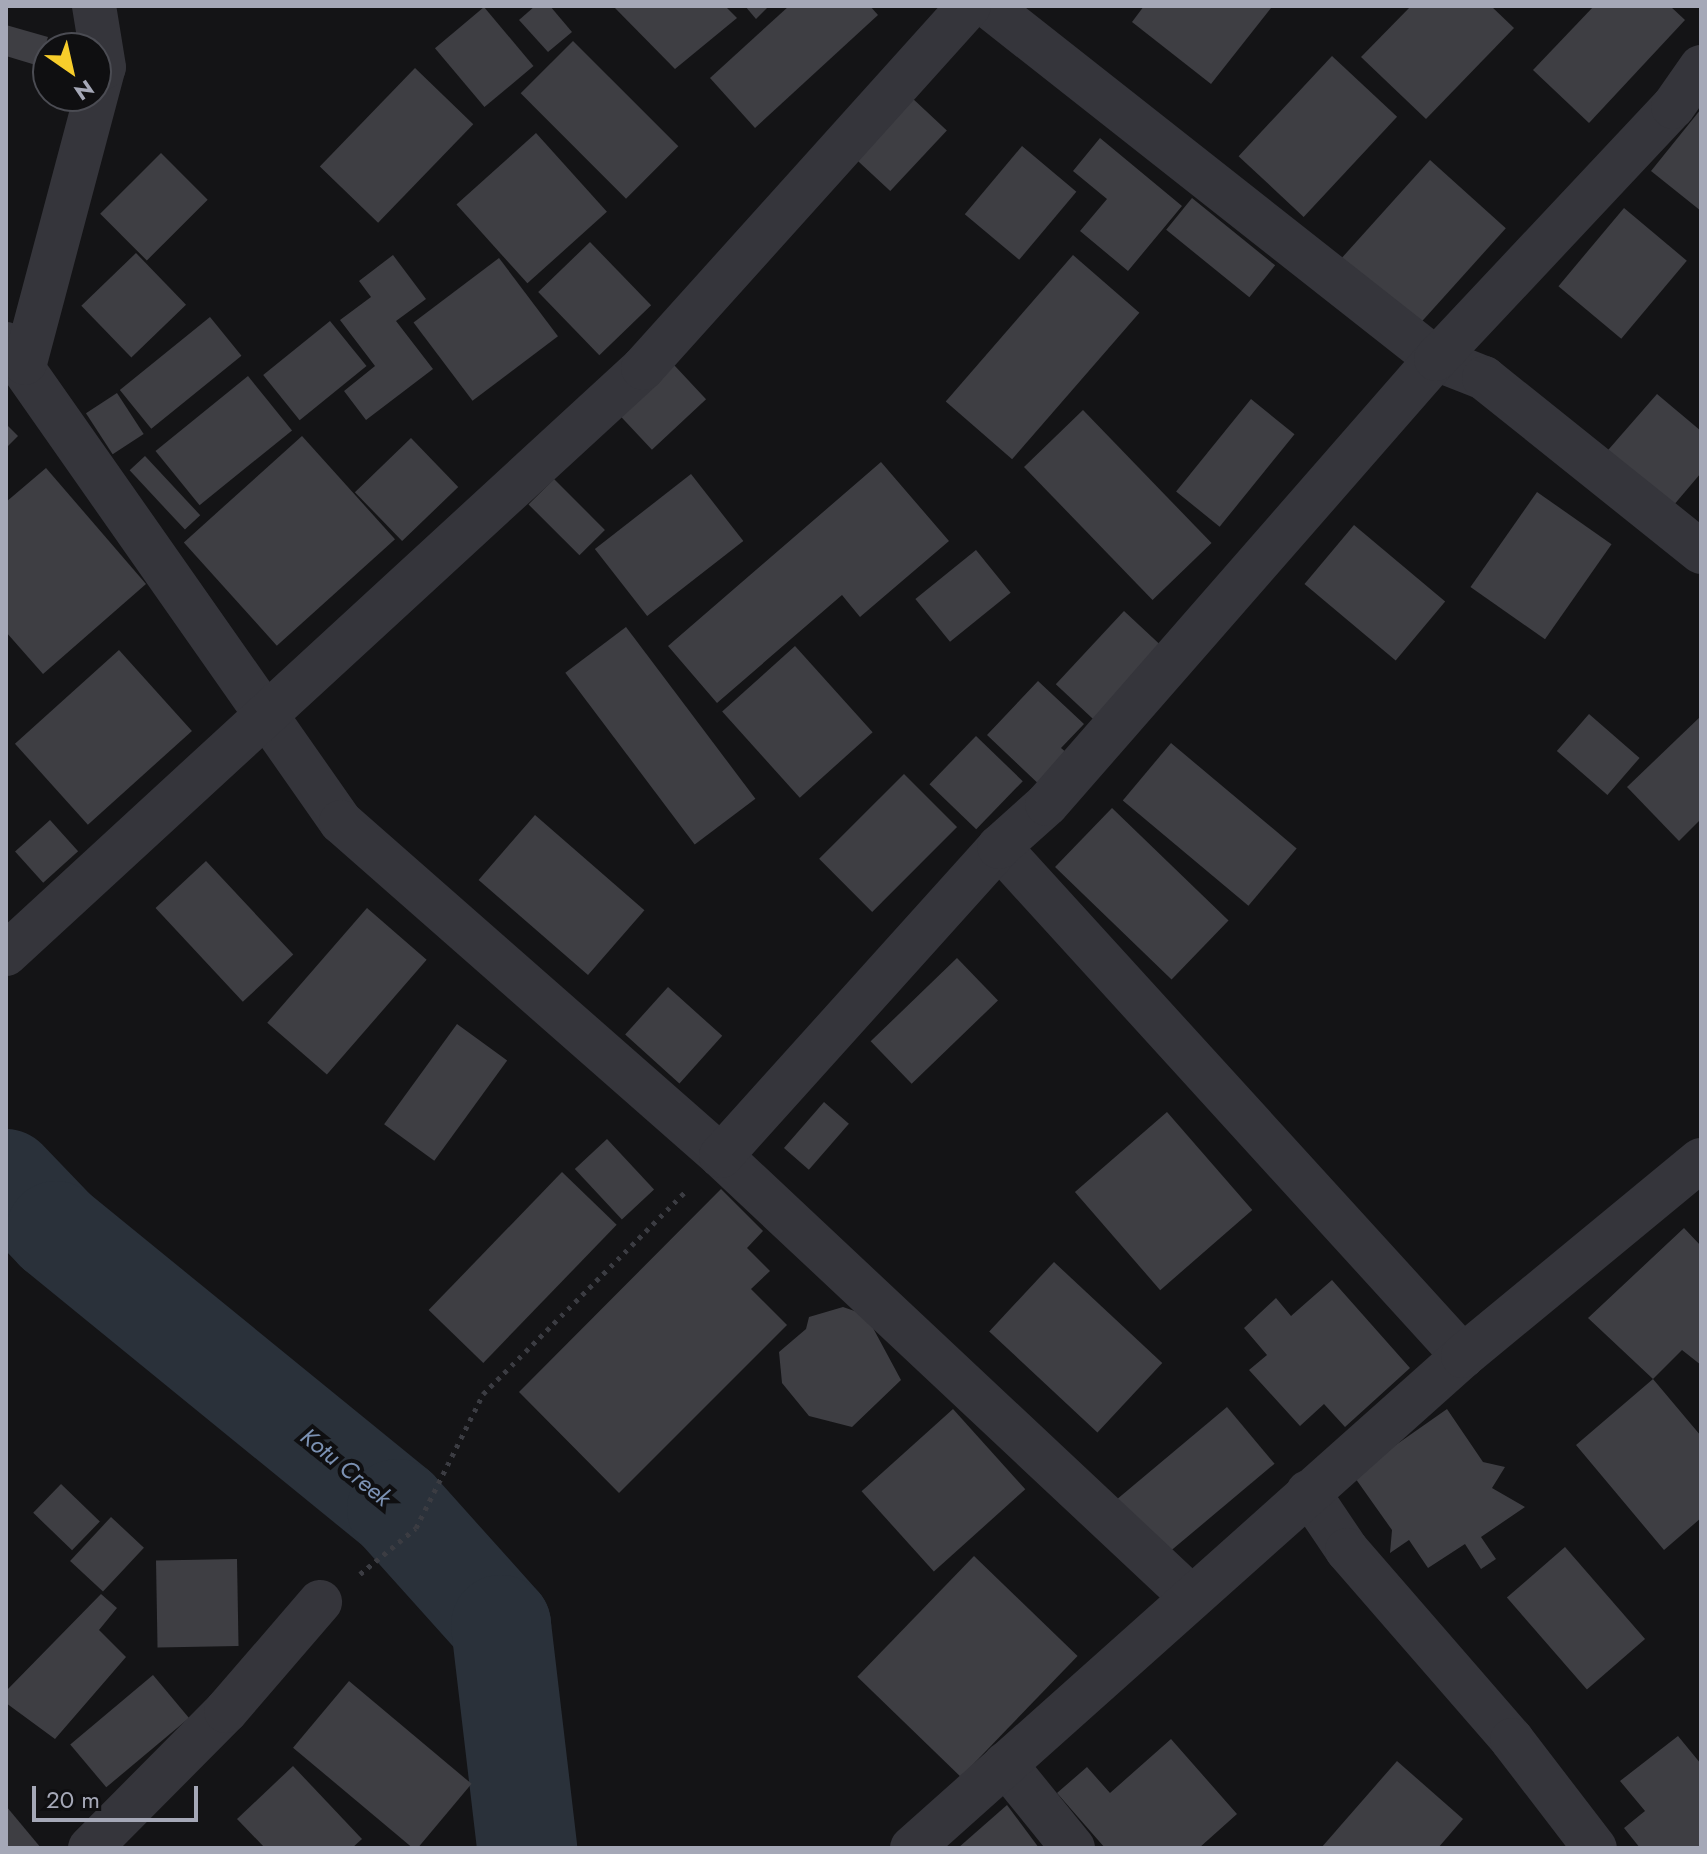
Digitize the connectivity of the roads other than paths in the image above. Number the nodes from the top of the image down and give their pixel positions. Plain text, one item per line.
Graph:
1 (94, 6) edge
2 (969, 6) edge
3 (988, 6) edge
4 (1701, 67) edge
5 (16, 353) edge
6 (1436, 359) junction
7 (1701, 552) edge
8 (269, 719) junction
9 (999, 847) junction
10 (6, 954) edge
11 (721, 1156) junction
12 (1701, 1160) edge
13 (1463, 1356) junction
14 (1308, 1492) junction
15 (1189, 1595) junction
16 (320, 1602) road end
17 (1005, 1764) junction
18 (90, 1848) edge
19 (912, 1848) edge
20 (1073, 1848) edge
21 (1595, 1848) edge

1 - 5 street
2 - 8 street
3 - 6 street
4 - 6 street
5 - 8 street
6 - 7 street
6 - 9 street
8 - 10 street
8 - 11 street
9 - 11 street
9 - 13 street
11 - 15 street
12 - 13 street
13 - 14 street
14 - 15 street
14 - 21 street
15 - 17 street
16 - 18 street
17 - 19 street
17 - 20 street

